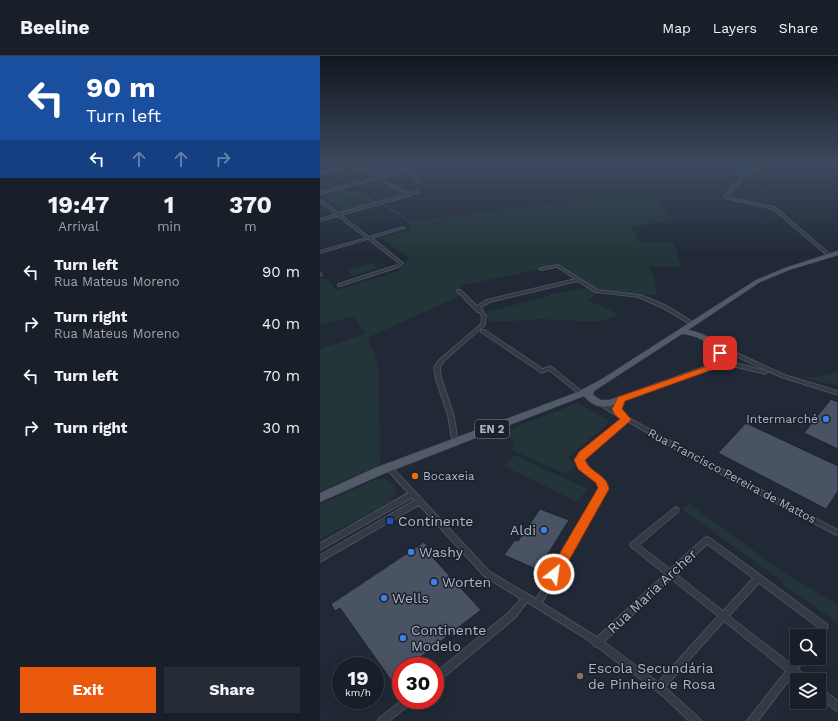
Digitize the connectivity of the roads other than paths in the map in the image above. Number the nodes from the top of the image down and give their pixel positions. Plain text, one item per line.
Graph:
1 (410, 195) edge
2 (727, 195) edge
3 (320, 200) edge
4 (339, 215) junction
5 (320, 220) edge
6 (403, 228) dead end
7 (369, 238) junction
8 (320, 252) edge
9 (838, 253) edge
10 (830, 256) junction
11 (541, 269) dead end
12 (579, 279) junction
13 (340, 285) dead end
14 (459, 291) dead end
15 (479, 311) junction
16 (692, 324) junction
17 (483, 331) dead end
18 (678, 332) junction
19 (694, 333) junction
20 (713, 344) junction
21 (711, 367) junction
22 (783, 376) junction
23 (586, 392) junction
24 (838, 393) edge
25 (572, 398) junction
26 (622, 400) junction
27 (598, 402) junction
28 (624, 418) junction
29 (455, 443) junction
30 (389, 468) junction
31 (413, 494) junction
32 (320, 498) edge
33 (419, 501) junction
34 (676, 510) dead end
35 (838, 532) edge
36 (320, 547) edge
37 (320, 559) edge
38 (671, 573) junction
39 (758, 578) junction
40 (526, 598) junction
41 (537, 604) junction
42 (723, 616) junction
43 (823, 629) edge
44 (597, 642) junction
45 (796, 665) edge
46 (792, 670) junction
47 (444, 672) edge
48 (796, 673) edge
49 (659, 687) junction
50 (826, 698) edge
51 (838, 707) edge
52 (397, 709) edge
53 (382, 721) edge
54 (696, 721) edge
55 (752, 721) edge

1 - 4 street
2 - 10 street
3 - 4 street
4 - 5 street
4 - 7 street
6 - 7 street
7 - 8 street
7 - 13 street
9 - 10 main road, EN 2
10 - 16 main road, EN 2
11 - 12 street
12 - 15 street
12 - 16 street
14 - 15 street
15 - 29 street
16 - 18 main road, EN 2
16 - 19 main road
17 - 23 street
18 - 19 main road
18 - 23 main road, EN 2
19 - 20 main road
20 - 21 main road
20 - 22 street
21 - 22 street
21 - 26 main road
22 - 24 street
23 - 25 main road, EN 2
23 - 27 main road
25 - 27 main road
25 - 29 main road, EN 2
26 - 27 main road
26 - 28 street
27 - 28 street, Rua Francisco Pereira de Mattos
28 - 35 street, Rua Francisco Pereira de Mattos
28 - 41 street
29 - 30 main road, EN 2
30 - 31 street
30 - 32 main road, EN 2
31 - 33 street
31 - 36 street
33 - 37 street
33 - 40 street
34 - 38 street
38 - 39 street, Rua Maria Archer
38 - 42 street
38 - 44 street, Rua Maria Archer
39 - 42 street
39 - 43 street
40 - 41 street
40 - 47 street
41 - 44 street
42 - 46 street
42 - 49 street
44 - 49 street
45 - 46 street
46 - 48 street
46 - 55 street
49 - 54 street
50 - 51 street
52 - 53 street

